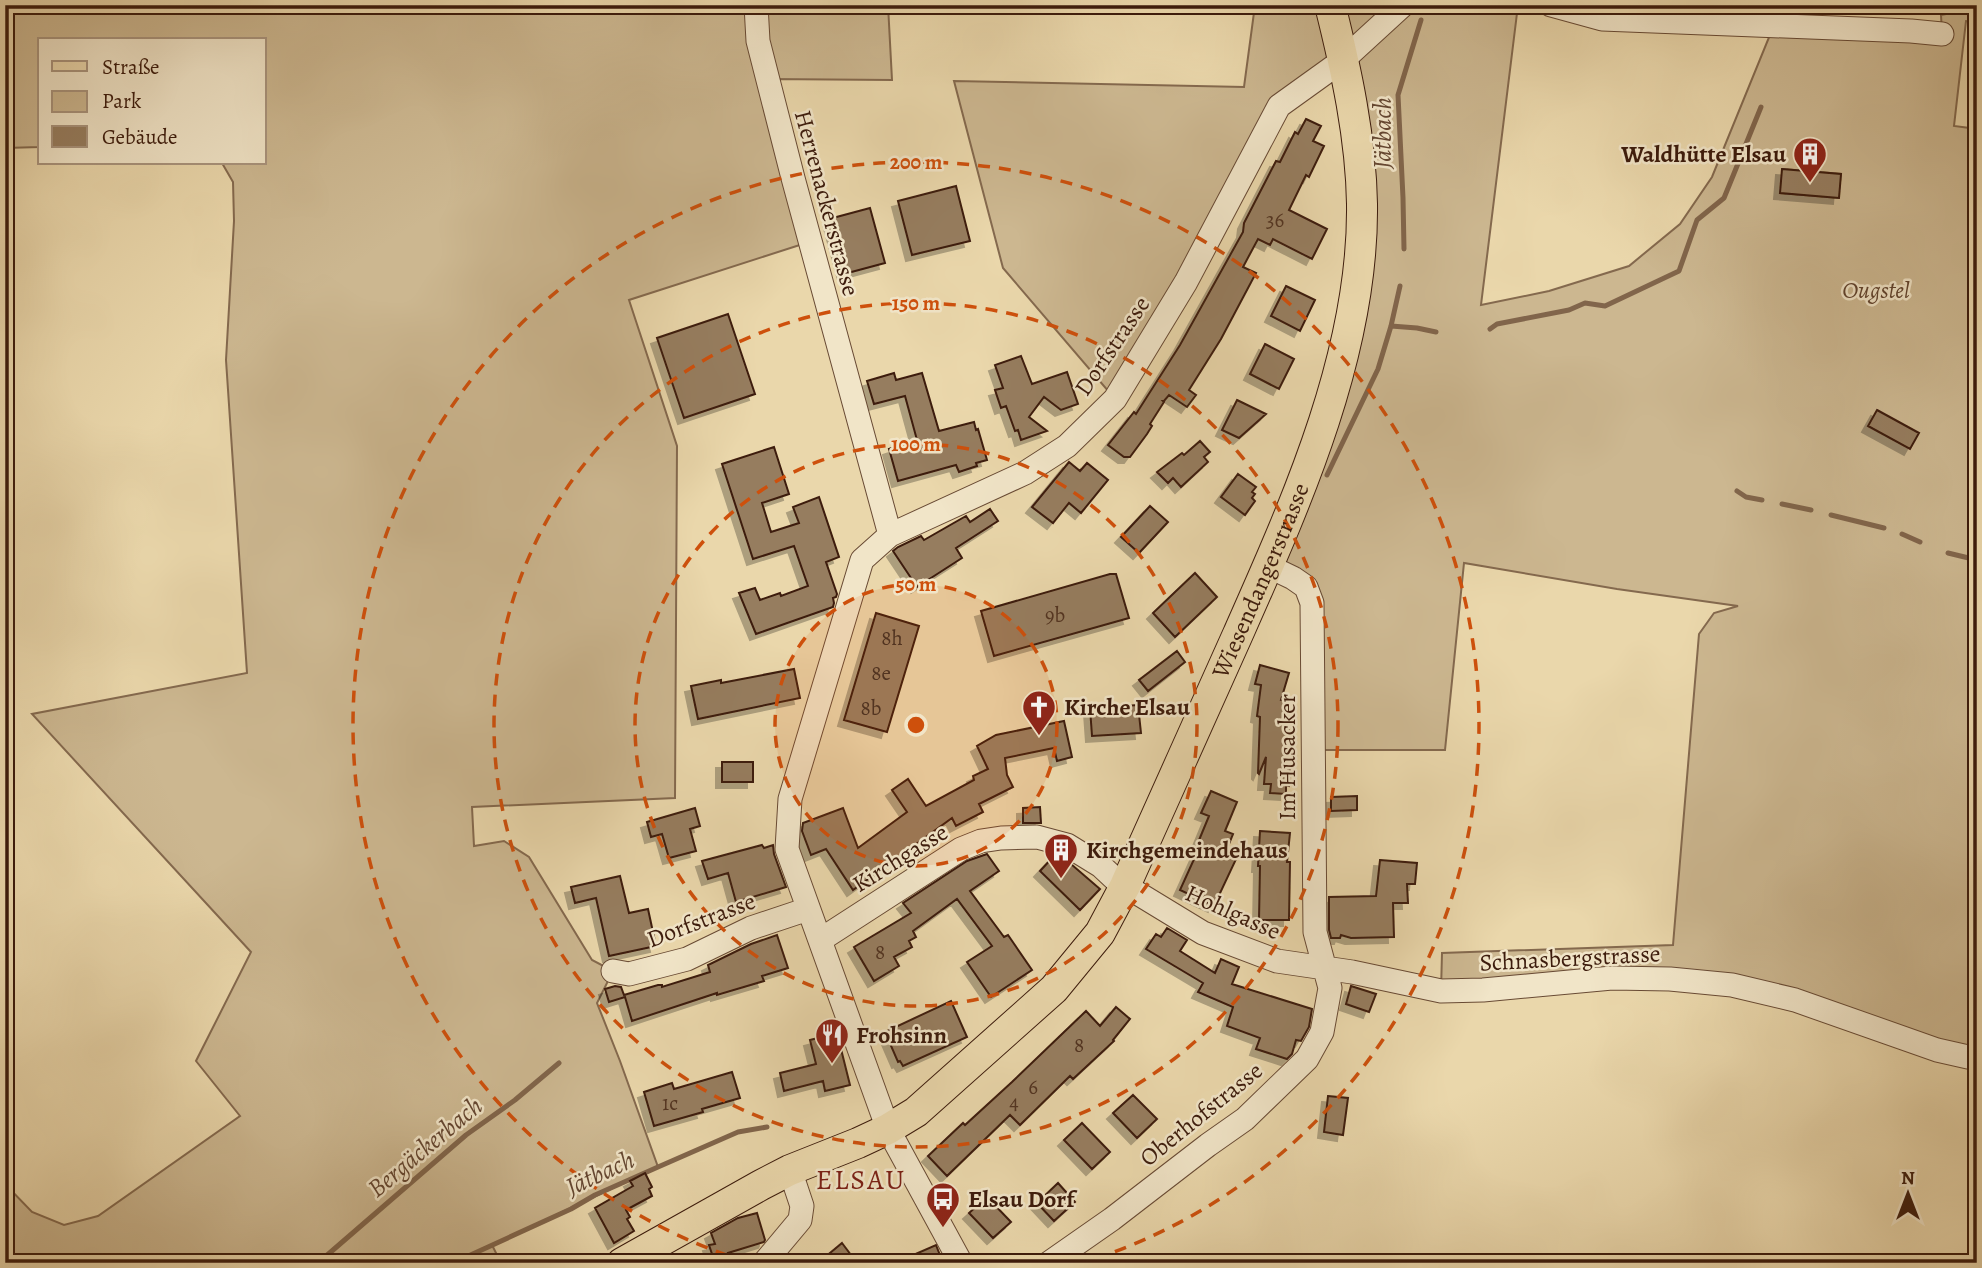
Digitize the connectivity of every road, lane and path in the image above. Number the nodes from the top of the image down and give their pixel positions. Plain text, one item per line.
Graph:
1 (756, 5) edge
2 (1330, 5) edge
3 (1403, 5) edge
4 (1551, 5) edge
5 (1942, 34) dead end
6 (1343, 60) junction
7 (890, 535) junction
8 (1268, 566) junction
9 (1125, 886) junction
10 (808, 908) junction
11 (820, 938) junction
12 (1326, 969) junction
13 (612, 971) dead end
14 (1977, 1055) edge
15 (888, 1129) junction
16 (790, 1170) junction
17 (622, 1263) edge
18 (765, 1263) edge
19 (961, 1263) edge
20 (1049, 1263) edge

1 - 7 street, Herrenackerstrasse
2 - 6 main road, Wiesendangerstrasse
3 - 6 street, Dorfstrasse
4 - 5 street
6 - 7 street, Dorfstrasse
6 - 8 main road, Wiesendangerstrasse
7 - 10 street, Dorfstrasse
8 - 9 main road, Wiesendangerstrasse
8 - 12 street, Im Husacker
9 - 11 street, Kirchgasse
9 - 12 street, Hohlgasse
9 - 15 main road, Wiesendangerstrasse
10 - 11 street, Dorfstrasse
10 - 13 street, Dorfstrasse
11 - 15 street, Dorfstrasse
12 - 14 street, Schnasbergstrasse
12 - 20 street, Oberhofstrasse
15 - 16 main road, Wiesendangerstrasse
15 - 19 street, Dorfstrasse
16 - 17 main road, Wiesendangerstrasse
16 - 18 street

